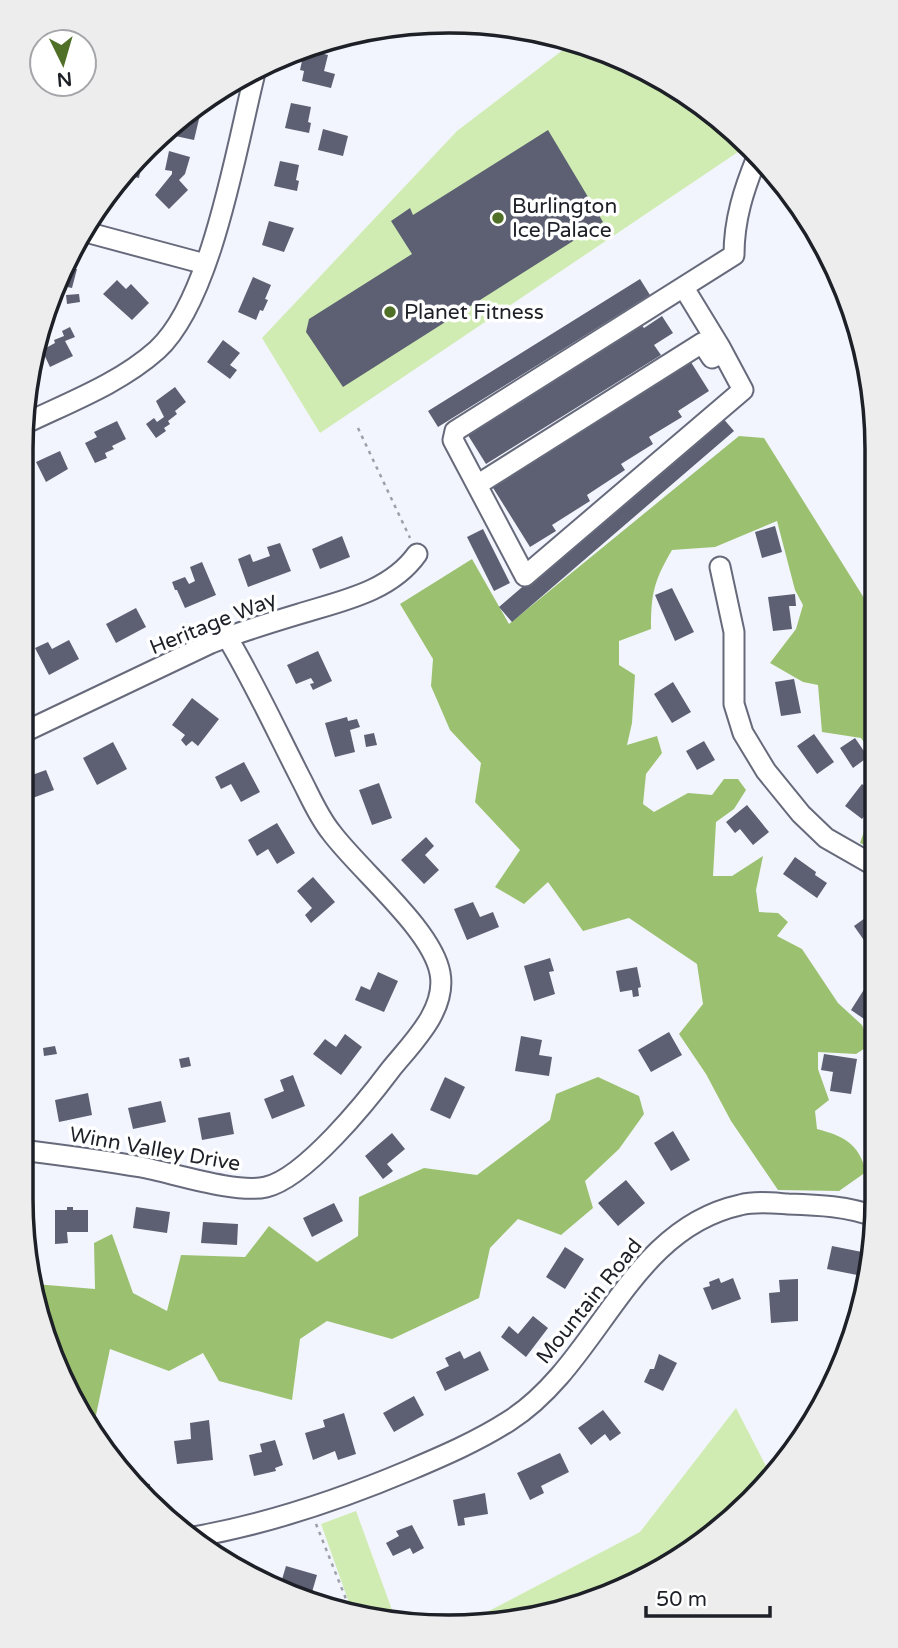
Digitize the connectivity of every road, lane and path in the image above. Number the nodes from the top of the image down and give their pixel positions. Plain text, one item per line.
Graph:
1 (253, 83) edge
2 (753, 166) edge
3 (93, 234) edge
4 (205, 264) junction
5 (684, 288) junction
6 (722, 352) junction
7 (34, 419) edge
8 (358, 428) dead end
9 (477, 485) junction
10 (417, 554) joint
11 (720, 567) dead end
12 (227, 637) junction
13 (33, 728) edge
14 (865, 860) edge
15 (33, 1152) edge
16 (864, 1213) edge
17 (310, 1508) junction
18 (204, 1535) edge
19 (347, 1602) edge

1 - 4 street
2 - 5 street
3 - 4 street
4 - 7 street
5 - 6 street
5 - 9 street
6 - 9 street
6 - 9 street
8 - 10 path
10 - 12 street, Heritage Way
11 - 14 street
12 - 13 street, Heritage Way
12 - 15 street, Winn Valley Drive
16 - 17 street, Mountain Road
17 - 18 street, Mountain Road
17 - 19 path

